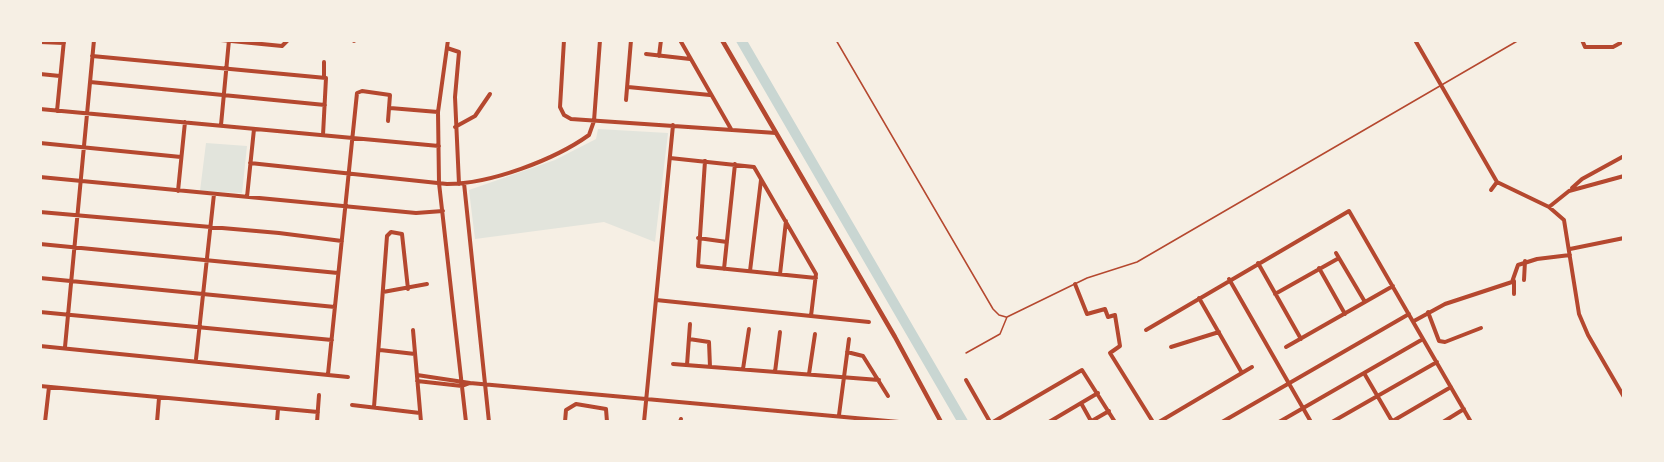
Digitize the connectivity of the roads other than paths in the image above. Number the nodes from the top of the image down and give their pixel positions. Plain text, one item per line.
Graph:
1 (94, 40) edge
2 (221, 40) edge
3 (288, 40) edge
4 (448, 40) edge
5 (564, 40) edge
6 (600, 40) edge
7 (631, 40) edge
8 (661, 40) edge
9 (680, 40) edge
10 (722, 40) edge
11 (836, 40) edge
12 (1415, 40) edge
13 (1519, 40) edge
14 (1582, 40) edge
15 (229, 41) edge
16 (1623, 41) edge
17 (40, 42) edge
18 (64, 42) edge
19 (447, 48) junction
20 (646, 54) dead end
21 (92, 56) junction
22 (659, 56) junction
23 (690, 59) junction
24 (324, 62) dead end
25 (226, 69) junction
26 (40, 74) edge
27 (60, 76) junction
28 (324, 78) junction
29 (90, 82) junction
30 (1441, 85) junction
31 (628, 87) junction
32 (490, 94) dead end
33 (224, 95) junction
34 (711, 95) junction
35 (626, 100) dead end
36 (325, 105) junction
37 (390, 108) junction
38 (40, 109) edge
39 (57, 111) junction
40 (438, 112) junction
41 (87, 114) junction
42 (594, 121) junction
43 (185, 122) junction
44 (388, 122) dead end
45 (221, 125) junction
46 (673, 125) junction
47 (455, 127) junction
48 (254, 129) junction
49 (731, 130) junction
50 (776, 134) junction
51 (323, 135) junction
52 (352, 138) junction
53 (40, 143) edge
54 (439, 146) junction
55 (84, 147) junction
56 (1623, 156) edge
57 (182, 157) junction
58 (670, 158) junction
59 (705, 161) junction
60 (250, 163) junction
61 (735, 164) junction
62 (349, 172) junction
63 (1623, 176) edge
64 (40, 177) edge
65 (761, 178) junction
66 (80, 181) junction
67 (1497, 182) junction
68 (439, 183) junction
69 (464, 183) junction
70 (458, 184) junction
71 (1491, 190) dead end
72 (178, 191) junction
73 (1569, 191) junction
74 (214, 194) junction
75 (247, 197) junction
76 (346, 207) junction
77 (1549, 207) junction
78 (443, 211) junction
79 (40, 212) edge
80 (77, 215) junction
81 (786, 221) junction
82 (211, 227) junction
83 (698, 238) junction
84 (1623, 238) edge
85 (342, 241) junction
86 (727, 242) junction
87 (40, 244) edge
88 (75, 248) junction
89 (1570, 249) junction
90 (1336, 253) dead end
91 (1570, 255) junction
92 (1339, 258) junction
93 (207, 261) junction
94 (1525, 261) junction
95 (1258, 263) junction
96 (1319, 268) junction
97 (724, 269) junction
98 (750, 271) junction
99 (339, 273) junction
100 (780, 274) junction
101 (40, 278) edge
102 (816, 278) junction
103 (1229, 279) junction
104 (1514, 280) junction
105 (1524, 280) dead end
106 (72, 281) junction
107 (427, 284) dead end
108 (1075, 284) junction
109 (1393, 286) junction
110 (408, 289) junction
111 (383, 292) junction
112 (204, 294) junction
113 (1275, 294) junction
114 (1514, 294) dead end
115 (1199, 298) junction
116 (656, 300) junction
117 (1365, 302) junction
118 (335, 308) junction
119 (40, 312) edge
120 (1428, 312) junction
121 (1345, 314) junction
122 (1409, 314) junction
123 (68, 315) junction
124 (811, 316) junction
125 (1007, 317) junction
126 (869, 322) dead end
127 (1413, 322) junction
128 (690, 324) dead end
129 (200, 327) junction
130 (1481, 328) dead end
131 (748, 329) dead end
132 (413, 330) dead end
133 (1146, 330) dead end
134 (780, 332) dead end
135 (1219, 332) junction
136 (815, 334) dead end
137 (689, 339) junction
138 (849, 339) dead end
139 (1301, 339) junction
140 (1423, 339) junction
141 (332, 340) junction
142 (40, 346) edge
143 (65, 347) junction
144 (1171, 347) dead end
145 (1286, 347) dead end
146 (380, 350) junction
147 (847, 352) junction
148 (966, 353) dead end
149 (415, 354) junction
150 (196, 359) junction
151 (1437, 362) junction
152 (673, 364) dead end
153 (687, 365) junction
154 (711, 367) junction
155 (1252, 367) dead end
156 (743, 369) junction
157 (775, 372) junction
158 (1242, 373) junction
159 (1365, 373) junction
160 (328, 374) junction
161 (809, 374) junction
162 (348, 377) dead end
163 (844, 377) junction
164 (417, 378) junction
165 (461, 380) junction
166 (879, 380) junction
167 (966, 380) dead end
168 (470, 382) junction
169 (1289, 383) junction
170 (486, 384) junction
171 (40, 386) edge
172 (462, 386) junction
173 (49, 387) junction
174 (1451, 387) junction
175 (1098, 393) junction
176 (320, 395) dead end
177 (888, 396) dead end
178 (1378, 396) junction
179 (1623, 397) edge
180 (159, 398) junction
181 (647, 399) junction
182 (1082, 403) junction
183 (352, 405) dead end
184 (374, 407) junction
185 (1303, 408) junction
186 (278, 409) junction
187 (1464, 409) junction
188 (1109, 411) junction
189 (318, 412) junction
190 (420, 412) junction
191 (839, 415) junction
192 (1056, 420) edge
193 (1091, 421) edge
194 (1392, 421) edge
195 (45, 422) edge
196 (157, 422) edge
197 (277, 422) edge
198 (317, 422) edge
199 (421, 422) edge
200 (466, 422) edge
201 (489, 422) edge
202 (565, 422) edge
203 (607, 422) edge
204 (644, 422) edge
205 (899, 422) edge
206 (941, 422) edge
207 (991, 422) edge
208 (1049, 422) edge
209 (1115, 422) edge
210 (1153, 422) edge
211 (1159, 422) edge
212 (1222, 422) edge
213 (1279, 422) edge
214 (1311, 422) edge
215 (1332, 422) edge
216 (1443, 422) edge
217 (1471, 422) edge

1 - 21 street
2 - 15 street
3 - 15 street
4 - 19 street
5 - 42 street
6 - 42 street
7 - 31 street
8 - 22 street
9 - 23 street
10 - 50 street
11 - 125 lane
12 - 30 street
13 - 30 lane
14 - 16 street
15 - 25 street
17 - 18 street
18 - 27 street
19 - 40 street
19 - 47 street
20 - 22 street
21 - 25 street
21 - 29 street
22 - 23 street
23 - 34 street
24 - 28 street
25 - 28 street
25 - 33 street
26 - 27 street
27 - 39 street
28 - 36 street
29 - 33 street
29 - 41 street
30 - 67 street
30 - 108 lane
31 - 34 street
31 - 35 street
32 - 47 street
33 - 36 street
33 - 45 street
34 - 49 street
36 - 51 street
37 - 40 street
37 - 44 street
37 - 52 street
38 - 39 street
39 - 41 street
40 - 54 street
41 - 43 street
41 - 55 street
42 - 46 street
42 - 69 street
43 - 45 street
43 - 57 street
45 - 48 street
46 - 49 street
46 - 58 street
47 - 70 street
48 - 51 street
48 - 60 street
49 - 50 street
50 - 206 street
51 - 52 street
52 - 54 street
52 - 62 street
53 - 55 street
54 - 68 street
55 - 57 street
55 - 66 street
56 - 73 street
57 - 72 street
58 - 59 street
58 - 116 street
59 - 61 street
59 - 83 street
60 - 62 street
60 - 75 street
61 - 65 street
61 - 86 street
62 - 68 street
62 - 76 street
63 - 73 street
64 - 66 street
65 - 81 street
65 - 98 street
66 - 72 street
66 - 80 street
67 - 71 street
67 - 77 street
68 - 70 street
68 - 78 street
69 - 70 street
69 - 170 street
72 - 74 street
73 - 77 street
74 - 75 street
74 - 82 street
75 - 76 street
76 - 78 street
76 - 85 street
77 - 89 street
78 - 165 street
79 - 80 street
80 - 82 street
80 - 88 street
81 - 100 street
81 - 102 street
82 - 85 street
82 - 93 street
83 - 86 street
83 - 97 street
84 - 89 street
85 - 99 street
86 - 97 street
87 - 88 street
88 - 93 street
88 - 106 street
89 - 91 street
90 - 92 street
91 - 94 street
91 - 179 street
92 - 96 street
92 - 117 street
93 - 99 street
93 - 112 street
94 - 104 street
94 - 105 street
95 - 103 street
95 - 109 street
95 - 113 street
96 - 113 street
96 - 121 street
97 - 98 street
98 - 100 street
99 - 118 street
100 - 102 street
101 - 106 street
102 - 124 street
103 - 115 street
103 - 169 street
104 - 114 street
104 - 120 street
106 - 112 street
106 - 123 street
107 - 110 street
108 - 125 lane
108 - 210 street
109 - 117 street
109 - 122 street
110 - 111 street
110 - 111 street
111 - 146 street
112 - 118 street
112 - 129 street
113 - 139 street
115 - 133 street
115 - 135 street
116 - 124 street
116 - 181 street
117 - 121 street
118 - 141 street
119 - 123 street
120 - 127 street
120 - 130 street
121 - 139 street
122 - 127 street
122 - 169 street
123 - 129 street
123 - 143 street
124 - 126 street
125 - 148 lane
127 - 140 street
128 - 137 street
129 - 141 street
129 - 150 street
131 - 156 street
132 - 149 street
134 - 157 street
135 - 144 street
135 - 158 street
136 - 161 street
137 - 153 street
137 - 154 street
138 - 147 street
139 - 145 street
140 - 151 street
140 - 159 street
141 - 160 street
142 - 143 street
143 - 150 street
146 - 149 street
146 - 184 street
147 - 163 street
147 - 166 street
149 - 164 street
150 - 160 street
151 - 174 street
151 - 178 street
152 - 153 street
153 - 154 street
154 - 156 street
155 - 158 street
156 - 157 street
157 - 161 street
158 - 211 street
159 - 178 street
159 - 185 street
160 - 162 street
161 - 163 street
163 - 166 street
163 - 191 street
164 - 165 street
164 - 172 street
164 - 190 street
165 - 168 street
165 - 172 street
166 - 177 street
167 - 207 street
168 - 170 street
168 - 172 street
169 - 185 street
169 - 212 street
170 - 181 street
170 - 201 street
171 - 173 street
172 - 200 street
173 - 180 street
173 - 195 street
174 - 187 street
174 - 194 street
175 - 182 street
175 - 188 street
175 - 207 street
176 - 189 street
178 - 194 street
178 - 215 street
180 - 186 street
180 - 196 street
181 - 191 street
181 - 204 street
182 - 192 street
182 - 193 street
183 - 184 street
184 - 190 street
185 - 213 street
185 - 214 street
186 - 189 street
186 - 197 street
187 - 216 street
187 - 217 street
188 - 193 street
188 - 209 street
189 - 198 street
190 - 199 street
191 - 205 street
192 - 208 street
202 - 203 street

